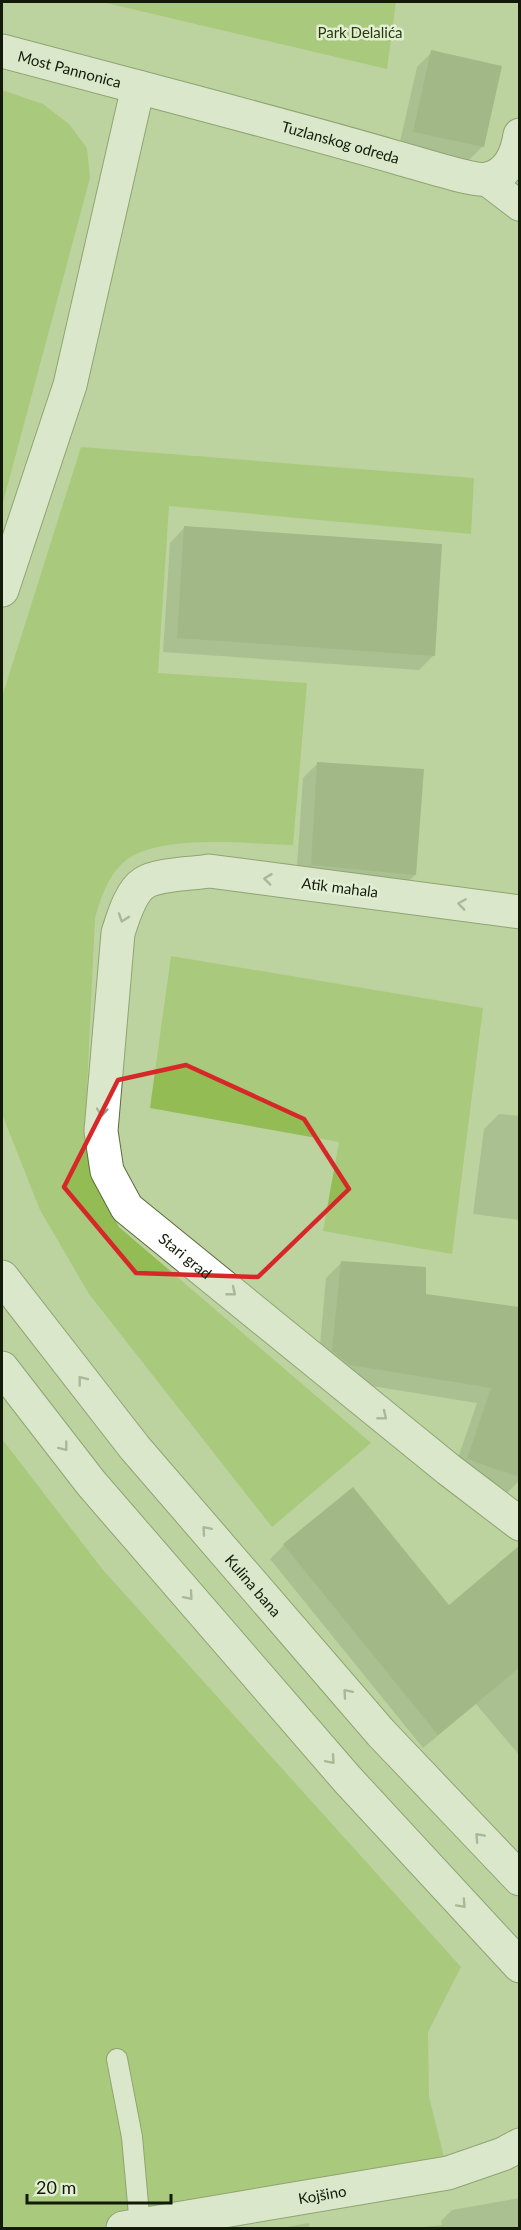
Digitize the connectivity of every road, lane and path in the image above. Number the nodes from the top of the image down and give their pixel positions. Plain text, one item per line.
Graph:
1 (2, 51) edge
2 (138, 87) junction
3 (519, 135) edge
4 (486, 180) junction
5 (519, 206) edge
6 (2, 590) edge
7 (160, 878) joint
8 (519, 912) edge
9 (2, 1277) edge
10 (2, 1368) edge
11 (519, 1524) edge
12 (519, 1879) edge
13 (519, 1966) edge
14 (117, 2059) dead end
15 (519, 2145) edge
16 (131, 2227) edge

1 - 2 street, Most Pannonica
2 - 4 street, Tuzlanskog odreda
2 - 6 street
3 - 4 street
4 - 5 street
8 -> 7 street, Atik mahala
7 -> 11 street, Stari grad
12 -> 9 street, Kulina bana
10 -> 13 street
14 - 16 lane
15 - 16 street, Kojšino

